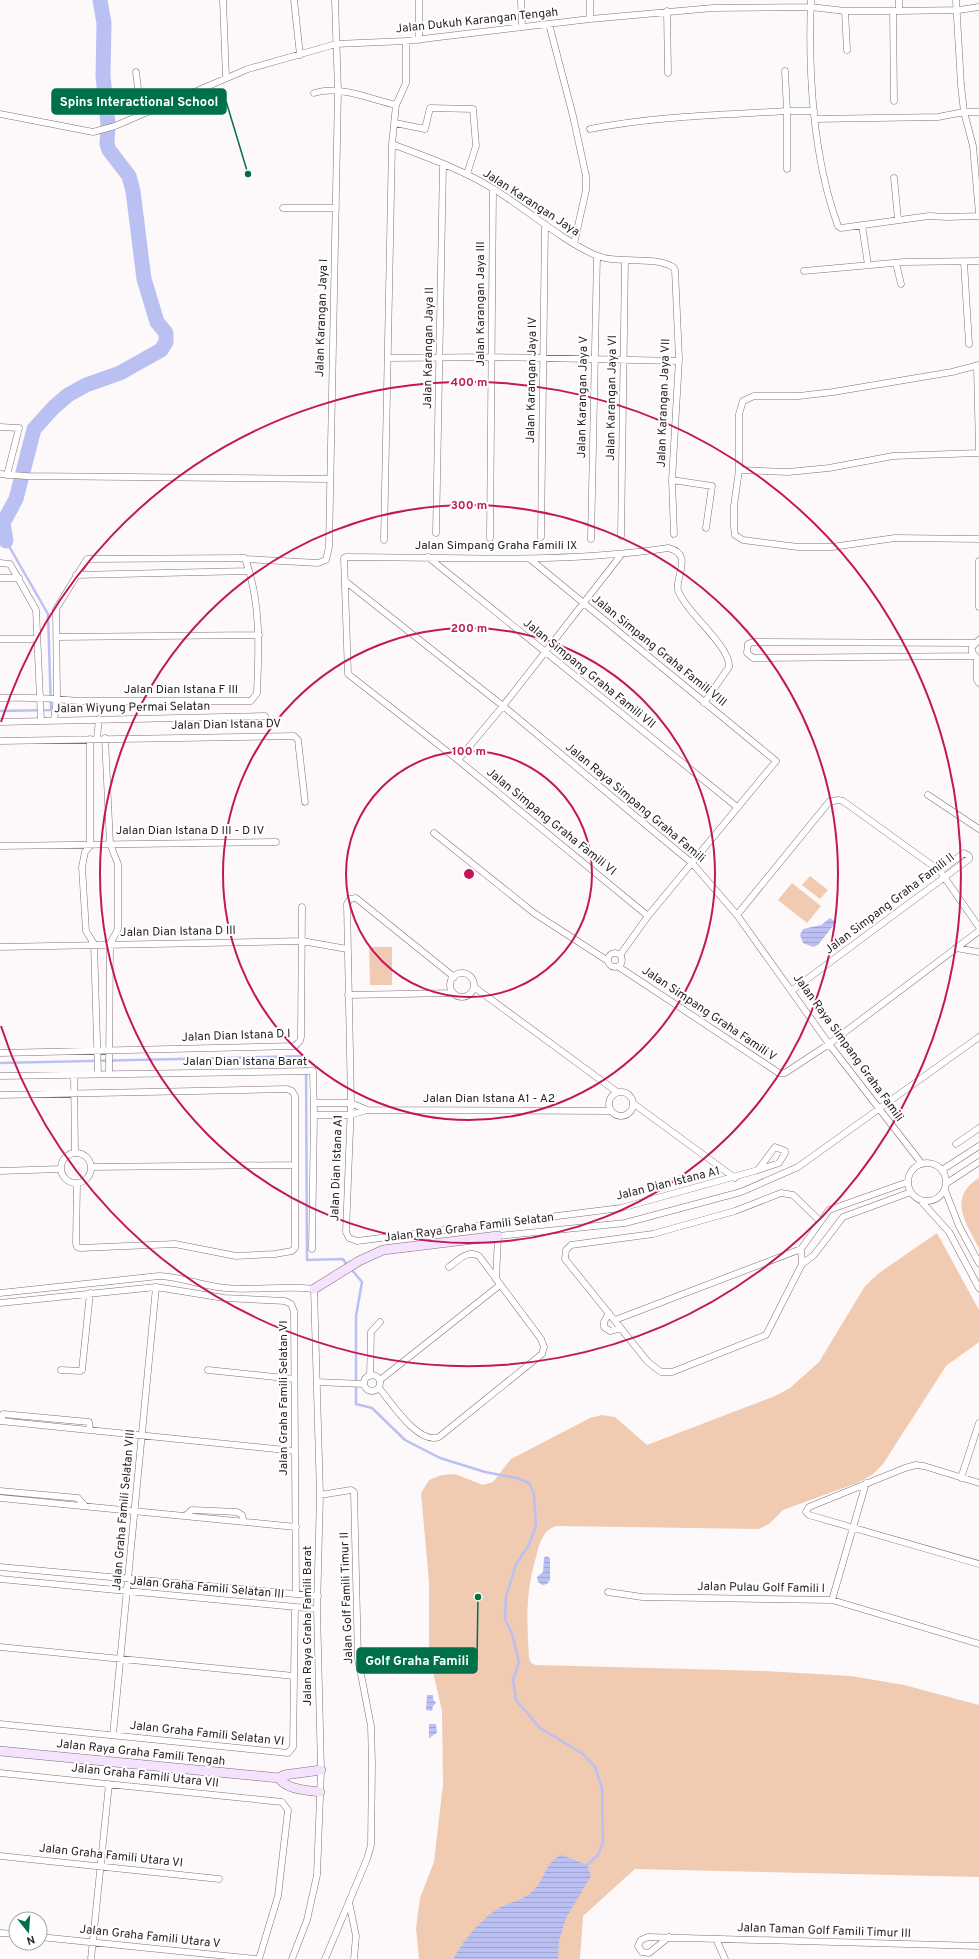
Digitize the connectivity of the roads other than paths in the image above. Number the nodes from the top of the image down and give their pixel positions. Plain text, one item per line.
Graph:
1 (223, 0) edge
2 (294, 0) edge
3 (335, 0) edge
4 (419, 0) edge
5 (521, 0) edge
6 (590, 0) edge
7 (811, 0) edge
8 (899, 0) edge
9 (956, 0) edge
10 (811, 7) junction
11 (979, 7) edge
12 (957, 10) junction
13 (667, 11) junction
14 (846, 11) junction
15 (896, 11) junction
16 (590, 19) junction
17 (550, 24) junction
18 (522, 27) junction
19 (419, 40) junction
20 (406, 41) junction
21 (336, 44) junction
22 (846, 50) dead end
23 (300, 55) junction
24 (786, 71) dead end
25 (136, 72) dead end
26 (668, 73) dead end
27 (226, 78) junction
28 (338, 91) junction
29 (314, 93) dead end
30 (894, 101) dead end
31 (396, 105) junction
32 (787, 111) junction
33 (814, 111) junction
34 (964, 112) junction
35 (979, 112) edge
36 (0, 114) edge
37 (141, 114) junction
38 (815, 119) junction
39 (395, 123) junction
40 (590, 129) dead end
41 (392, 144) junction
42 (443, 164) junction
43 (787, 169) dead end
44 (467, 174) junction
45 (894, 178) dead end
46 (493, 189) junction
47 (283, 208) dead end
48 (336, 208) junction
49 (979, 215) edge
50 (898, 219) junction
51 (545, 224) junction
52 (862, 224) junction
53 (574, 244) junction
54 (597, 256) junction
55 (625, 261) junction
56 (979, 261) edge
57 (964, 262) junction
58 (663, 263) joint
59 (896, 263) junction
60 (868, 265) junction
61 (804, 271) dead end
62 (902, 284) dead end
63 (969, 344) dead end
64 (388, 358) junction
65 (492, 358) junction
66 (544, 358) junction
67 (440, 359) junction
68 (596, 360) junction
69 (624, 360) junction
70 (679, 361) junction
71 (978, 366) edge
72 (979, 413) edge
73 (0, 427) edge
74 (979, 449) edge
75 (979, 453) edge
76 (738, 470) junction
77 (3, 475) edge
78 (330, 479) junction
79 (672, 480) junction
80 (706, 528) dead end
81 (436, 533) dead end
82 (674, 534) dead end
83 (621, 536) dead end
84 (541, 537) dead end
85 (490, 538) dead end
86 (590, 539) dead end
87 (979, 539) edge
88 (384, 540) dead end
89 (621, 555) junction
90 (428, 556) junction
91 (244, 558) junction
92 (530, 559) junction
93 (979, 561) edge
94 (0, 563) edge
95 (249, 571) junction
96 (76, 575) junction
97 (0, 578) edge
98 (19, 578) junction
99 (345, 581) junction
100 (583, 602) junction
101 (979, 607) edge
102 (259, 635) junction
103 (57, 637) junction
104 (37, 638) junction
105 (0, 639) edge
106 (977, 641) edge
107 (545, 652) junction
108 (977, 657) edge
109 (347, 670) joint
110 (979, 682) edge
111 (0, 698) edge
112 (56, 698) junction
113 (41, 699) junction
114 (704, 703) junction
115 (503, 706) junction
116 (265, 716) dead end
117 (41, 718) junction
118 (99, 719) junction
119 (54, 720) junction
120 (0, 722) edge
121 (90, 738) junction
122 (97, 738) junction
123 (105, 738) junction
124 (0, 741) edge
125 (458, 760) junction
126 (928, 795) dead end
127 (305, 802) dead end
128 (737, 807) junction
129 (979, 829) edge
130 (434, 833) dead end
131 (276, 842) dead end
132 (110, 844) junction
133 (0, 846) edge
134 (90, 846) junction
135 (693, 864) junction
136 (940, 872) junction
137 (944, 877) junction
138 (302, 907) dead end
139 (648, 916) junction
140 (737, 916) junction
141 (979, 927) edge
142 (979, 931) edge
143 (302, 941) junction
144 (94, 944) junction
145 (110, 944) junction
146 (0, 947) edge
147 (347, 948) junction
148 (956, 948) junction
149 (979, 952) edge
150 (620, 955) junction
151 (608, 961) junction
152 (619, 967) junction
153 (454, 977) junction
154 (474, 988) junction
155 (791, 990) junction
156 (453, 993) junction
157 (348, 995) junction
158 (979, 1037) edge
159 (829, 1044) junction
160 (97, 1052) junction
161 (109, 1052) junction
162 (0, 1053) edge
163 (98, 1072) junction
164 (109, 1072) junction
165 (0, 1076) edge
166 (74, 1076) junction
167 (617, 1092) junction
168 (74, 1094) junction
169 (0, 1096) edge
170 (314, 1103) junction
171 (351, 1103) junction
172 (634, 1104) junction
173 (367, 1110) junction
174 (611, 1110) junction
175 (878, 1110) junction
176 (314, 1115) junction
177 (350, 1115) junction
178 (979, 1128) edge
179 (956, 1144) dead end
180 (979, 1146) edge
181 (75, 1153) junction
182 (979, 1162) edge
183 (922, 1164) junction
184 (294, 1165) junction
185 (91, 1167) junction
186 (61, 1169) junction
187 (758, 1170) junction
188 (942, 1170) junction
189 (0, 1171) edge
190 (735, 1178) junction
191 (908, 1182) junction
192 (77, 1183) junction
193 (947, 1183) junction
194 (945, 1190) junction
195 (911, 1192) junction
196 (921, 1201) junction
197 (820, 1221) junction
198 (498, 1236) junction
199 (312, 1249) dead end
200 (801, 1250) junction
201 (814, 1255) junction
202 (979, 1262) edge
203 (802, 1264) junction
204 (449, 1267) dead end
205 (496, 1279) junction
206 (500, 1285) junction
207 (156, 1287) junction
208 (979, 1288) edge
209 (314, 1289) junction
210 (0, 1293) edge
211 (90, 1293) junction
212 (0, 1303) edge
213 (609, 1313) junction
214 (615, 1320) junction
215 (380, 1322) dead end
216 (622, 1328) junction
217 (61, 1370) dead end
218 (208, 1370) dead end
219 (370, 1376) junction
220 (294, 1379) junction
221 (380, 1380) junction
222 (317, 1382) junction
223 (363, 1384) junction
224 (379, 1388) junction
225 (0, 1421) edge
226 (979, 1423) edge
227 (142, 1435) junction
228 (294, 1451) junction
229 (961, 1478) junction
230 (979, 1482) edge
231 (866, 1483) junction
232 (0, 1492) edge
233 (320, 1495) junction
234 (0, 1498) edge
235 (84, 1506) junction
236 (135, 1511) junction
237 (185, 1516) junction
238 (244, 1522) junction
239 (296, 1527) junction
240 (854, 1527) junction
241 (979, 1564) edge
242 (0, 1567) edge
243 (128, 1578) junction
244 (0, 1579) edge
245 (127, 1591) junction
246 (608, 1592) dead end
247 (296, 1594) junction
248 (318, 1596) junction
249 (832, 1600) junction
250 (295, 1607) junction
251 (317, 1609) junction
252 (979, 1644) edge
253 (0, 1647) edge
254 (120, 1659) junction
255 (294, 1676) junction
256 (0, 1724) edge
257 (113, 1735) junction
258 (0, 1751) edge
259 (321, 1770) junction
260 (0, 1773) edge
261 (279, 1778) junction
262 (109, 1784) junction
263 (320, 1792) junction
264 (0, 1856) edge
265 (100, 1865) junction
266 (219, 1879) dead end
267 (349, 1902) junction
268 (669, 1937) junction
269 (48, 1938) edge
270 (716, 1939) junction
271 (92, 1942) junction
272 (979, 1946) edge
273 (91, 1959) edge
274 (258, 1959) edge
275 (292, 1959) edge
276 (325, 1959) edge
277 (354, 1959) edge
278 (725, 1959) edge

1 - 27 street
2 - 23 street
3 - 21 street, Jalan Karangan Jaya I
4 - 19 street
5 - 18 street
6 - 16 street
7 - 10 street
8 - 15 street
9 - 12 street
10 - 13 street, Jalan Dukuh Karangan Tengah
10 - 14 street, Jalan Dukuh Karangan Tengah
10 - 33 street
11 - 12 street, Jalan Dukuh Karangan Tengah
12 - 15 street, Jalan Dukuh Karangan Tengah
12 - 34 street
13 - 16 street, Jalan Dukuh Karangan Tengah
13 - 26 street
14 - 15 street, Jalan Dukuh Karangan Tengah
14 - 22 street
15 - 30 street
16 - 17 street, Jalan Dukuh Karangan Tengah
17 - 18 street, Jalan Dukuh Karangan Tengah
17 - 53 street
18 - 19 street, Jalan Dukuh Karangan Tengah
19 - 20 street, Jalan Dukuh Karangan Tengah
20 - 21 street, Jalan Dukuh Karangan Tengah
20 - 31 street
21 - 23 street, Jalan Dukuh Karangan Tengah
21 - 28 street, Jalan Karangan Jaya I
23 - 27 street, Jalan Dukuh Karangan Tengah
24 - 32 street
25 - 37 street
27 - 37 street, Jalan Dukuh Karangan Tengah
28 - 29 street
28 - 31 street
28 - 48 street, Jalan Karangan Jaya I
31 - 39 street
32 - 33 street
32 - 40 street
32 - 43 street
33 - 38 street
34 - 35 street
34 - 38 street
34 - 49 street
36 - 37 street, Jalan Dukuh Karangan Tengah
38 - 52 street
39 - 41 street
39 - 44 street
41 - 42 street, Jalan Karangan Jaya
41 - 64 street
42 - 44 street, Jalan Karangan Jaya
42 - 67 street, Jalan Karangan Jaya II
44 - 46 street, Jalan Karangan Jaya
45 - 50 street
46 - 51 street, Jalan Karangan Jaya
46 - 65 street, Jalan Karangan Jaya III
47 - 48 street
48 - 78 street, Jalan Karangan Jaya I
49 - 50 street
50 - 52 street
51 - 53 street, Jalan Karangan Jaya
51 - 66 street, Jalan Karangan Jaya IV
52 - 60 street
53 - 54 street, Jalan Karangan Jaya
54 - 55 street, Jalan Karangan Jaya
54 - 68 street, Jalan Karangan Jaya V
55 - 58 street, Jalan Karangan Jaya
55 - 69 street, Jalan Karangan Jaya VI
56 - 57 street
57 - 59 street
57 - 63 street
58 - 70 street, Jalan Karangan Jaya VII
59 - 60 street
59 - 62 street
60 - 61 street
64 - 67 street
64 - 88 street
65 - 66 street
65 - 67 street
65 - 85 street, Jalan Karangan Jaya III
66 - 68 street
66 - 84 street, Jalan Karangan Jaya IV
67 - 81 street, Jalan Karangan Jaya II
68 - 69 street
68 - 86 street, Jalan Karangan Jaya V
69 - 70 street
69 - 83 street, Jalan Karangan Jaya VI
70 - 79 street, Jalan Karangan Jaya VII
71 - 72 street
71 - 76 street
72 - 74 street
73 - 77 street
75 - 76 street
76 - 87 street
77 - 78 street
78 - 91 street, Jalan Karangan Jaya I
79 - 80 street, Jalan Karangan Jaya VII
79 - 82 street, Jalan Karangan Jaya VII
89 - 92 street, Jalan Simpang Graha Famili IX
89 - 100 street
89 - 114 street, Jalan Simpang Graha Famili IX
90 - 92 street, Jalan Simpang Graha Famili IX
90 - 99 street, Jalan Simpang Graha Famili IX
90 - 107 street, Jalan Simpang Graha Famili VII
91 - 95 street, Jalan Dian Istana F III
91 - 96 street
92 - 100 street, Jalan Simpang Graha Famili VIII
93 - 101 street
94 - 98 street
95 - 96 street
95 - 102 street, Jalan Dian Istana F III
96 - 103 street
97 - 98 street
98 - 104 street
99 - 109 street, Jalan Simpang Graha Famili IX
99 - 115 street, Jalan Raya Simpang Graha Famili
100 - 107 street
100 - 114 street, Jalan Simpang Graha Famili VIII
102 - 103 street
102 - 112 street, Jalan Dian Istana F III
103 - 112 street
104 - 105 street
104 - 113 street
106 - 108 street
106 - 108 street
107 - 115 street
107 - 128 street, Jalan Simpang Graha Famili VII
108 - 110 street
109 - 125 street, Jalan Simpang Graha Famili VI
111 - 113 street
112 - 113 street
112 - 119 street
113 - 117 street
114 - 128 street, Jalan Simpang Graha Famili VIII
115 - 125 street
115 - 135 street, Jalan Raya Simpang Graha Famili
116 - 118 street, Jalan Wiyung Permai Selatan
117 - 119 street, Jalan Wiyung Permai Selatan
117 - 120 street, Jalan Wiyung Permai Selatan
118 - 119 street, Jalan Wiyung Permai Selatan
118 - 122 street
121 - 122 street, Jalan Dian Istana DV
121 - 124 street, Jalan Dian Istana DV
121 - 134 street
122 - 123 street, Jalan Dian Istana DV
123 - 127 street, Jalan Dian Istana DV
123 - 132 street, Jalan Dian Istana D III - D IV
125 - 139 street, Jalan Simpang Graha Famili VI
126 - 129 street
128 - 135 street
130 - 151 street
131 - 132 street, Jalan Dian Istana D III - D IV
132 - 134 street
132 - 145 street, Jalan Dian Istana D III
133 - 134 street
134 - 144 street
135 - 139 street
135 - 140 street, Jalan Raya Simpang Graha Famili
136 - 137 street
136 - 137 street, Jalan Simpang Graha Famili II
136 - 140 street
137 - 141 street
137 - 155 street, Jalan Simpang Graha Famili II
138 - 143 street, Jalan Dian Istana D I
139 - 150 street
140 - 155 street, Jalan Raya Simpang Graha Famili
142 - 148 street, Jalan Simpang Graha Famili V
143 - 145 street, Jalan Dian Istana D III
143 - 147 street, Jalan Dian Istana D III
143 - 161 street, Jalan Dian Istana D I
144 - 145 street
144 - 146 street
144 - 160 street
145 - 161 street
147 - 153 street, Jalan Dian Istana A1
147 - 157 street, Jalan Dian Istana A1
148 - 149 street
148 - 159 street, Jalan Simpang Graha Famili V
150 - 151 street
150 - 152 street
151 - 152 street
152 - 159 street, Jalan Simpang Graha Famili V
153 - 154 street
153 - 156 street
154 - 156 street
154 - 167 street
155 - 159 street, Jalan Raya Simpang Graha Famili
156 - 157 street
157 - 171 street, Jalan Dian Istana A1
158 - 175 street, Jalan Raya Graha Famili Selatan
159 - 175 street, Jalan Raya Simpang Graha Famili
160 - 161 street, Jalan Dian Istana D I
160 - 162 street, Jalan Dian Istana D I
160 - 163 street
161 - 164 street
163 - 164 street, Jalan Dian Istana Barat
163 - 166 street, Jalan Dian Istana Barat
164 - 170 street, Jalan Dian Istana Barat
165 - 166 street, Jalan Dian Istana Barat
166 - 168 street
167 - 172 street
167 - 174 street
168 - 169 street
168 - 181 street
168 - 184 street
170 - 171 street, Jalan Dian Istana A1 - A2
170 - 176 street, Jalan Dian Istana Barat
171 - 173 street, Jalan Dian Istana A1 - A2
171 - 177 street, Jalan Dian Istana A1
172 - 174 street
172 - 190 street
173 - 174 street, Jalan Dian Istana A1 - A2
173 - 177 street, Jalan Dian Istana A1 - A2
175 - 183 street, Jalan Raya Simpang Graha Famili
175 - 198 street, Jalan Raya Graha Famili Selatan
176 - 177 street, Jalan Dian Istana A1 - A2
176 - 199 street, Jalan Dian Istana Barat
177 - 190 street, Jalan Dian Istana A1
178 - 179 street
180 - 188 street
181 - 185 street
181 - 186 street
182 - 193 street
183 - 188 street
183 - 191 street
184 - 185 street
184 - 192 street
185 - 192 street
186 - 189 street
186 - 192 street
187 - 187 street, Jalan Dian Istana A1
187 - 190 street, Jalan Dian Istana A1
188 - 193 street
191 - 195 street
191 - 197 street
193 - 194 street
194 - 196 street
194 - 202 street
195 - 196 street
195 - 201 street
196 - 208 street
197 - 200 street
197 - 213 street
198 - 205 street
198 - 209 street, Jalan Raya Graha Famili Selatan
200 - 201 street
200 - 203 street
200 - 214 street
201 - 203 street
203 - 216 street
204 - 205 street
205 - 206 street
206 - 221 street
206 - 224 street
207 - 211 street, Jalan Graha Famili Selatan VI
207 - 220 street, Jalan Graha Famili Selatan VI
207 - 227 street, Jalan Graha Famili Selatan VIII
209 - 210 street
209 - 222 street, Jalan Raya Graha Famili Barat
211 - 212 street, Jalan Graha Famili Selatan VI
211 - 217 street
213 - 214 street
213 - 216 street
214 - 216 street
215 - 219 street
218 - 220 street
219 - 221 street
219 - 223 street
220 - 228 street, Jalan Graha Famili Selatan VI
221 - 224 street
222 - 223 street
222 - 233 street, Jalan Raya Graha Famili Barat
223 - 224 street
225 - 227 street
226 - 229 street
227 - 228 street
227 - 236 street, Jalan Graha Famili Selatan VIII
228 - 239 street, Jalan Graha Famili Selatan VI
229 - 230 street
229 - 231 street
231 - 240 street
231 - 240 street
232 - 235 street
233 - 248 street, Jalan Raya Graha Famili Barat
233 - 267 street, Jalan Golf Famili Timur II
234 - 235 street
235 - 236 street
236 - 237 street
236 - 243 street, Jalan Graha Famili Selatan VIII
237 - 238 street
237 - 238 street
238 - 239 street
239 - 247 street, Jalan Graha Famili Selatan VI
240 - 241 street
240 - 249 street
242 - 243 street, Jalan Graha Famili Selatan III
243 - 245 street, Jalan Graha Famili Selatan VIII
243 - 247 street, Jalan Graha Famili Selatan III
244 - 245 street, Jalan Graha Famili Selatan III
245 - 250 street, Jalan Graha Famili Selatan III
245 - 254 street, Jalan Graha Famili Selatan VIII
246 - 249 street, Jalan Pulau Golf Famili I
247 - 248 street, Jalan Graha Famili Selatan III
248 - 251 street, Jalan Raya Graha Famili Barat
249 - 252 street, Jalan Pulau Golf Famili I
250 - 251 street, Jalan Graha Famili Selatan III
250 - 255 street, Jalan Graha Famili Selatan VI
251 - 259 street, Jalan Raya Graha Famili Barat
253 - 254 street
254 - 255 street
254 - 257 street, Jalan Graha Famili Selatan VIII
255 - 257 street, Jalan Graha Famili Selatan VI
256 - 257 street, Jalan Graha Famili Selatan VI
258 - 261 street, Jalan Raya Graha Famili Tengah
259 - 261 street, Jalan Raya Graha Famili Tengah
259 - 263 street, Jalan Raya Graha Famili Barat
260 - 262 street, Jalan Graha Famili Utara VII
261 - 263 street, Jalan Raya Graha Famili Tengah
262 - 265 street
262 - 274 street, Jalan Graha Famili Utara VII
263 - 275 street, Jalan Raya Graha Famili Barat
264 - 265 street, Jalan Graha Famili Utara VI
265 - 266 street, Jalan Graha Famili Utara VI
265 - 271 street
267 - 276 street, Jalan Golf Famili Timur II
267 - 277 street
268 - 268 street, Jalan Taman Golf Famili Timur III
268 - 270 street, Jalan Taman Golf Famili Timur III
269 - 271 street, Jalan Graha Famili Utara V
270 - 272 street, Jalan Taman Golf Famili Timur III
270 - 278 street
271 - 273 street
271 - 274 street, Jalan Graha Famili Utara V

